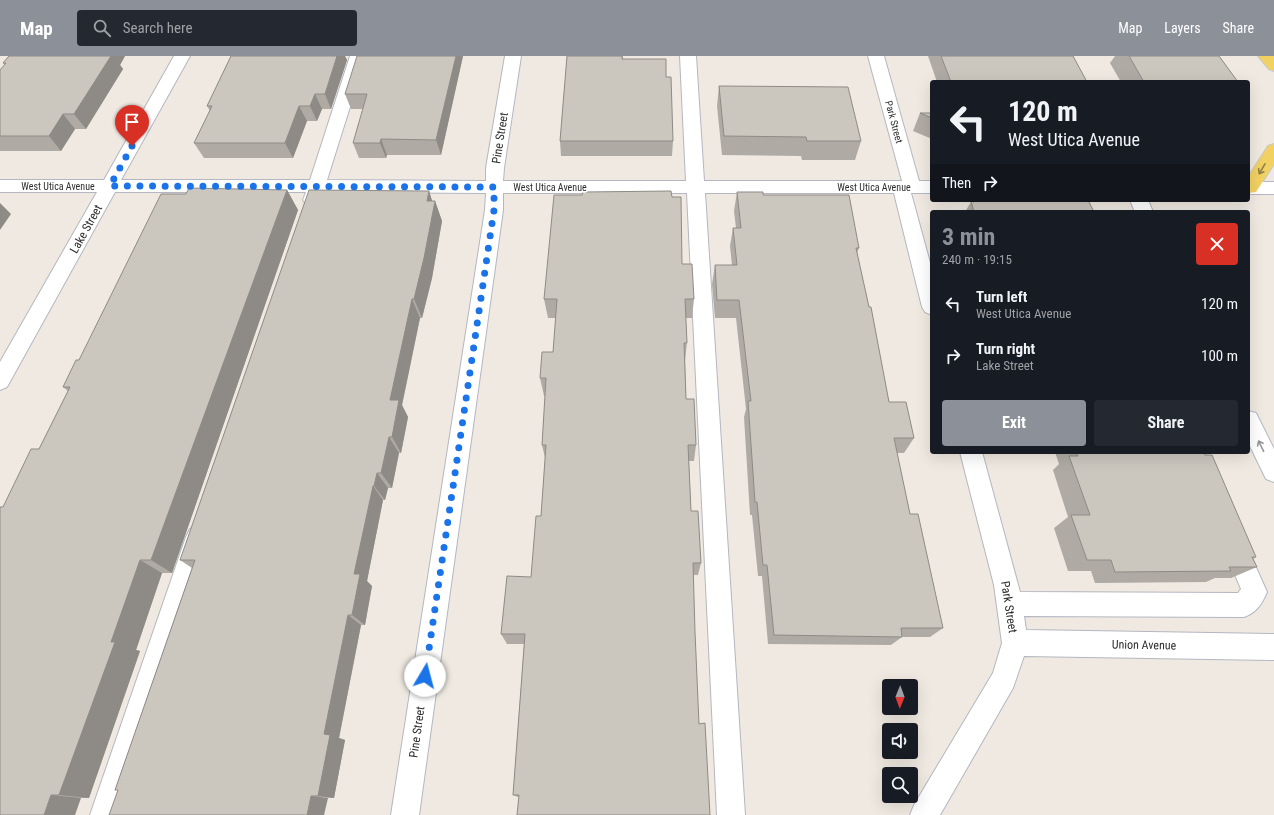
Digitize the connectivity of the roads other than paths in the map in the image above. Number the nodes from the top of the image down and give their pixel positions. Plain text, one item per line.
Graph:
1 (182, 56) edge
2 (358, 56) edge
3 (513, 56) edge
4 (688, 56) edge
5 (876, 56) edge
6 (1266, 56) edge
7 (1274, 66) edge
8 (1274, 150) edge
9 (0, 186) edge
10 (110, 186) junction
11 (317, 186) junction
12 (1250, 186) edge
13 (494, 187) junction
14 (694, 187) junction
15 (906, 187) junction
16 (930, 187) edge
17 (1250, 188) edge
18 (1274, 188) edge
19 (306, 219) edge
20 (930, 298) edge
21 (0, 381) edge
22 (1250, 424) edge
23 (972, 454) edge
24 (1274, 472) edge
25 (203, 521) edge
26 (1226, 526) edge
27 (1010, 604) junction
28 (1014, 643) junction
29 (1274, 647) edge
30 (104, 815) edge
31 (405, 815) edge
32 (731, 815) edge
33 (924, 815) edge

1 - 10 street, Lake Street
2 - 11 street
3 - 13 street, Pine Street
4 - 14 street
5 - 15 street, Park Street
6 - 7 main road
8 -> 12 main road
9 - 10 street, West Utica Avenue
10 - 11 street, West Utica Avenue
10 - 21 street, Lake Street
11 - 13 street, West Utica Avenue
11 - 19 street
13 - 14 street, West Utica Avenue
13 - 31 street, Pine Street
14 - 15 street, West Utica Avenue
14 - 32 street
15 - 16 street, West Utica Avenue
15 - 20 street, Park Street
17 - 18 street
24 -> 22 street
23 - 27 street, Park Street
25 - 30 street
26 - 27 street
27 - 28 street, Park Street
28 - 29 street, Union Avenue
28 - 33 street, Park Street

